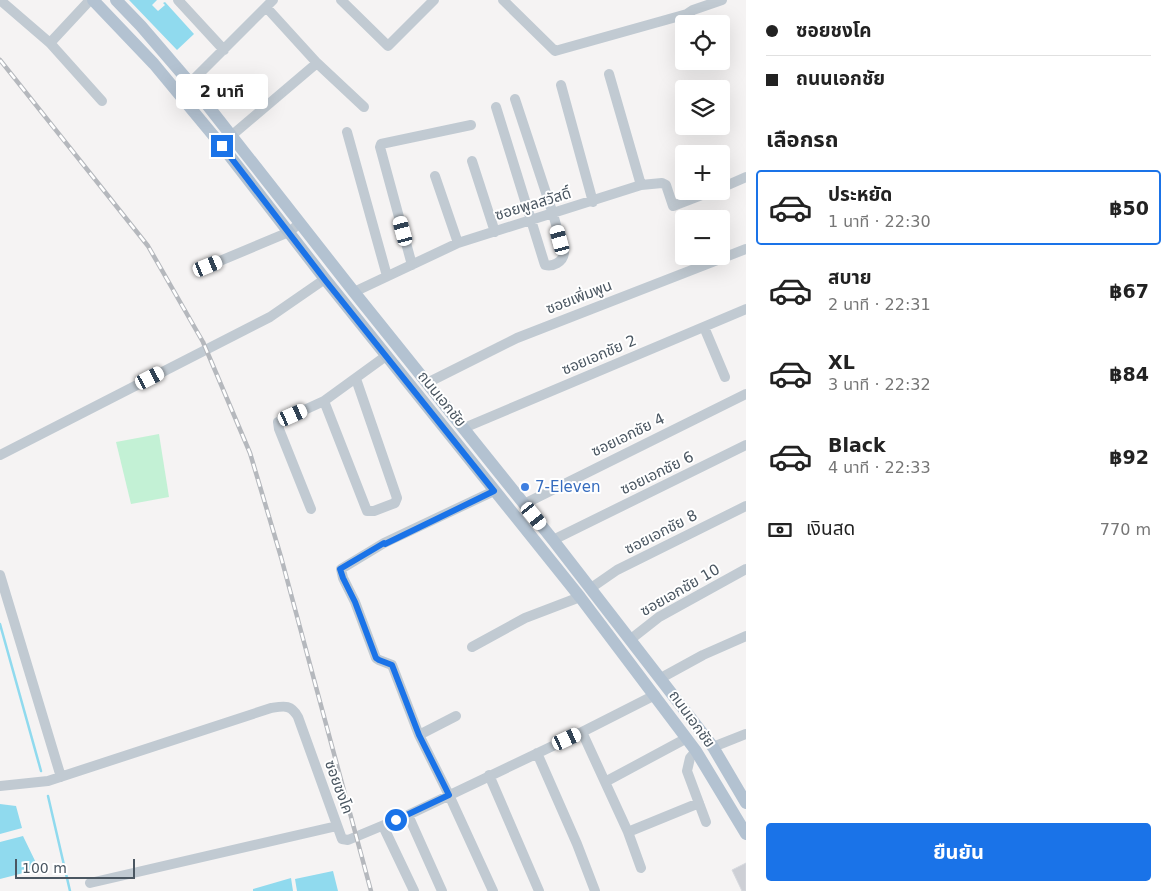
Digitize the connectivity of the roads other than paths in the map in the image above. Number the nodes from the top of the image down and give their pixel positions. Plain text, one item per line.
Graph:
1 (0, 0) edge
2 (91, 0) edge
3 (116, 0) edge
4 (178, 0) edge
5 (341, 0) edge
6 (434, 0) edge
7 (503, 0) edge
8 (722, 0) edge
9 (270, 4) edge
10 (692, 5) edge
11 (50, 44) junction
12 (224, 50) junction
13 (318, 63) junction
14 (609, 74) dead end
15 (190, 83) junction
16 (561, 85) dead end
17 (516, 100) dead end
18 (102, 101) dead end
19 (364, 107) dead end
20 (496, 107) dead end
21 (471, 125) dead end
22 (347, 132) dead end
23 (231, 136) junction
24 (472, 161) dead end
25 (435, 176) dead end
26 (746, 177) edge
27 (730, 184) edge
28 (641, 185) junction
29 (689, 200) edge
30 (593, 202) junction
31 (553, 214) junction
32 (531, 220) junction
33 (300, 223) junction
34 (289, 232) junction
35 (495, 232) junction
36 (458, 243) junction
37 (746, 249) edge
38 (412, 264) junction
39 (208, 266) dead end
40 (387, 276) junction
41 (325, 280) junction
42 (354, 292) junction
43 (746, 309) edge
44 (704, 327) junction
45 (386, 356) junction
46 (725, 377) dead end
47 (356, 379) junction
48 (427, 382) junction
49 (746, 394) edge
50 (324, 401) junction
51 (464, 428) junction
52 (746, 445) edge
53 (0, 455) edge
54 (494, 491) junction
55 (524, 504) junction
56 (746, 506) edge
57 (311, 509) dead end
58 (553, 540) junction
59 (746, 569) edge
60 (0, 576) edge
61 (591, 588) junction
62 (580, 597) junction
63 (746, 636) edge
64 (631, 639) junction
65 (472, 647) dead end
66 (661, 678) junction
67 (655, 695) junction
68 (456, 716) dead end
69 (582, 732) junction
70 (746, 734) edge
71 (419, 735) junction
72 (687, 738) junction
73 (713, 747) junction
74 (696, 751) junction
75 (537, 753) junction
76 (489, 776) junction
77 (61, 777) junction
78 (605, 782) junction
79 (0, 786) edge
80 (449, 795) junction
81 (698, 803) junction
82 (746, 803) edge
83 (408, 815) junction
84 (706, 822) dead end
85 (337, 826) junction
86 (383, 826) junction
87 (628, 832) junction
88 (746, 834) edge
89 (641, 868) dead end
90 (90, 883) dead end
91 (414, 891) edge
92 (442, 891) edge
93 (492, 891) edge
94 (539, 891) edge
95 (595, 891) edge

1 - 11 street
2 - 11 street
2 - 34 main road, ถนนเอกชัย
3 - 15 main road, ถนนเอกชัย
4 - 12 street
5 - 6 street
7 - 10 street
8 - 10 street
9 - 12 street
9 - 13 street
11 - 18 street
12 - 15 street
13 - 19 street
13 - 23 street
14 - 28 street
15 - 23 main road, ถนนเอกชัย
16 - 30 street
17 - 31 street
20 - 32 street
21 - 38 street
22 - 40 street
23 - 33 main road, ถนนเอกชัย
24 - 35 street
25 - 36 street
26 - 27 street
28 - 29 street, ซอยพูลสวัสดิ์
28 - 30 street, ซอยพูลสวัสดิ์
30 - 31 street, ซอยพูลสวัสดิ์
31 - 32 street, ซอยพูลสวัสดิ์
31 - 32 street
32 - 35 street, ซอยพูลสวัสดิ์
33 - 34 street
33 - 42 main road, ถนนเอกชัย
34 - 39 street
34 - 41 main road, ถนนเอกชัย
35 - 36 street, ซอยพูลสวัสดิ์
36 - 38 street, ซอยพูลสวัสดิ์
37 - 48 street, ซอยเพิ่มพูน
38 - 40 street, ซอยพูลสวัสดิ์
40 - 42 street, ซอยพูลสวัสดิ์
41 - 45 main road, ถนนเอกชัย
41 - 53 street
42 - 48 main road, ถนนเอกชัย
43 - 44 street, ซอยเอกชัย 2
44 - 46 street
44 - 51 street, ซอยเอกชัย 2
45 - 47 street
45 - 54 main road, ถนนเอกชัย
47 - 50 street
47 - 50 street
48 - 51 main road, ถนนเอกชัย
49 - 55 street, ซอยเอกชัย 4
50 - 57 street
51 - 55 main road, ถนนเอกชัย
52 - 58 street, ซอยเอกชัย 6
54 - 62 main road, ถนนเอกชัย
54 - 71 street
55 - 58 main road, ถนนเอกชัย
56 - 61 street, ซอยเอกชัย 8
58 - 61 main road, ถนนเอกชัย
59 - 64 street, ซอยเอกชัย 10
60 - 77 street
61 - 64 main road, ถนนเอกชัย
62 - 65 street
62 - 67 main road, ถนนเอกชัย
63 - 66 street
64 - 66 main road, ถนนเอกชัย
66 - 73 main road, ถนนเอกชัย
67 - 69 street, ซอยชงโค
67 - 72 main road, ถนนเอกชัย
68 - 71 street
69 - 75 street, ซอยชงโค
69 - 78 street
70 - 73 street
71 - 80 street
72 - 74 main road, ถนนเอกชัย
72 - 78 street
73 - 82 main road, ถนนเอกชัย
74 - 81 street
74 - 88 main road, ถนนเอกชัย
75 - 76 street, ซอยชงโค
75 - 95 street
76 - 80 street, ซอยชงโค
76 - 94 street
77 - 79 street, ซอยชงโค
77 - 85 street, ซอยชงโค
78 - 87 street
80 - 83 street, ซอยชงโค
80 - 93 street
81 - 84 street
81 - 87 street
83 - 86 street, ซอยชงโค
83 - 92 street
85 - 86 street, ซอยชงโค
85 - 90 street
86 - 91 street
87 - 89 street

